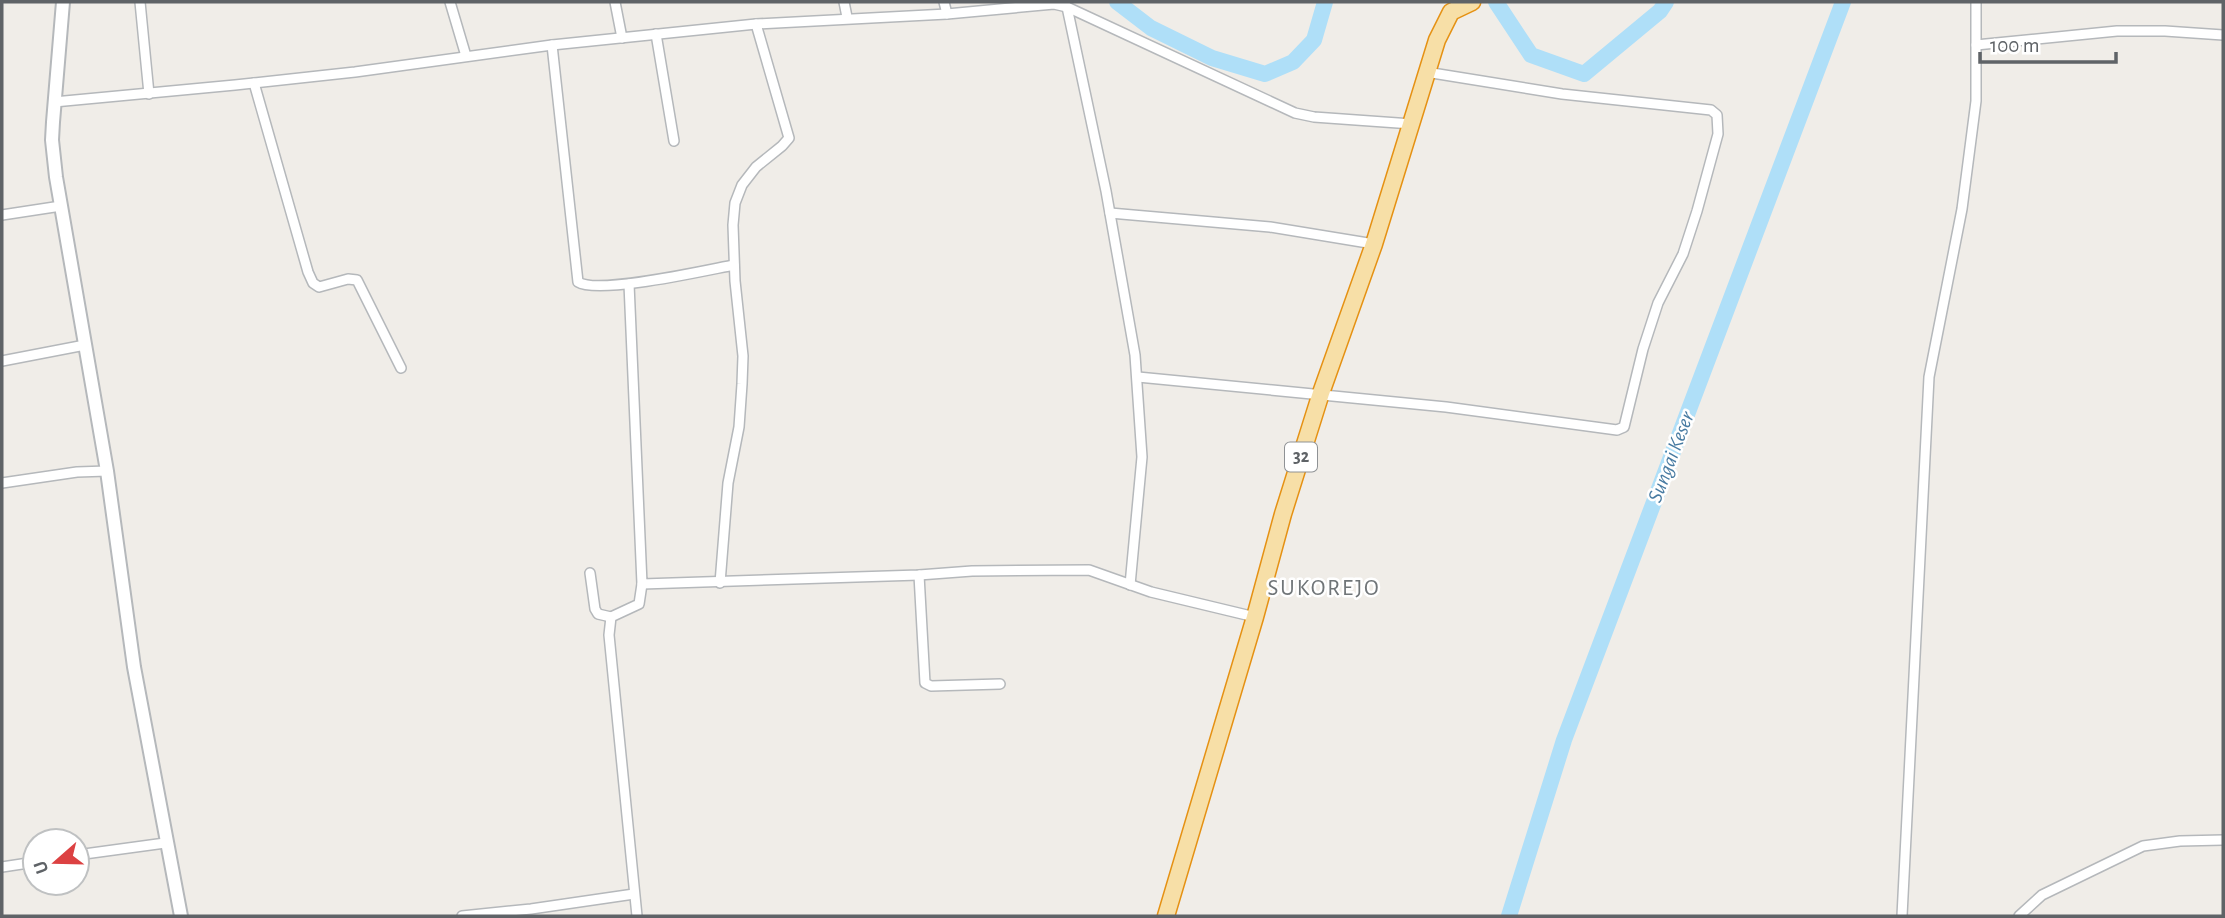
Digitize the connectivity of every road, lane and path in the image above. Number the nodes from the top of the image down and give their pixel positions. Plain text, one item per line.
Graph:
1 (63, 2) edge
2 (140, 2) edge
3 (450, 2) edge
4 (615, 2) edge
5 (844, 2) edge
6 (944, 2) edge
7 (1976, 2) edge
8 (1465, 4) edge
9 (1067, 7) junction
10 (947, 14) junction
11 (847, 18) junction
12 (756, 24) junction
13 (656, 34) junction
14 (2223, 35) edge
15 (622, 38) junction
16 (552, 45) junction
17 (1976, 45) junction
18 (466, 57) junction
19 (1426, 72) junction
20 (254, 83) junction
21 (149, 94) junction
22 (54, 102) junction
23 (1412, 124) junction
24 (674, 141) dead end
25 (61, 206) junction
26 (1110, 214) junction
27 (2, 215) edge
28 (1374, 244) junction
29 (734, 265) junction
30 (629, 284) junction
31 (85, 345) junction
32 (2, 361) edge
33 (401, 368) dead end
34 (1138, 377) junction
35 (1321, 393) junction
36 (107, 471) junction
37 (2, 483) edge
38 (590, 573) dead end
39 (919, 575) junction
40 (720, 583) junction
41 (642, 584) junction
42 (1130, 585) junction
43 (611, 617) junction
44 (1255, 617) junction
45 (1000, 684) dead end
46 (2223, 840) edge
47 (165, 843) junction
48 (91, 853) edge
49 (21, 864) edge
50 (2, 867) edge
51 (634, 894) junction
52 (181, 916) edge
53 (462, 916) edge
54 (637, 916) edge
55 (1166, 916) edge
56 (1902, 916) edge
57 (2019, 916) edge

1 - 22 street
2 - 21 street
3 - 18 street
4 - 15 street
5 - 11 street
6 - 10 street
7 - 17 street
8 - 19 highway, 32
9 - 10 street
9 - 23 street
9 - 26 street
10 - 11 street
11 - 12 street
12 - 13 street
12 - 29 street
13 - 15 street
13 - 24 street
14 - 17 street
15 - 16 street
16 - 18 street
16 - 30 street
17 - 56 street
18 - 20 street
19 - 23 highway, 32
19 - 35 street
20 - 21 street
20 - 33 street
21 - 22 street
22 - 25 street
23 - 28 highway, 32
25 - 27 street
25 - 31 street
26 - 28 street
26 - 34 street
28 - 35 highway, 32
29 - 30 street
29 - 40 street
30 - 41 street
31 - 32 street
31 - 36 street
34 - 35 street
34 - 42 street
35 - 44 highway, 32
36 - 37 street
36 - 47 street
38 - 43 street
39 - 40 street
39 - 42 street
39 - 45 street
40 - 41 street
41 - 43 street
42 - 44 street
43 - 51 street
44 - 55 highway, 32
46 - 57 street
47 - 48 street
47 - 52 street
49 - 50 street
51 - 53 street
51 - 54 street

